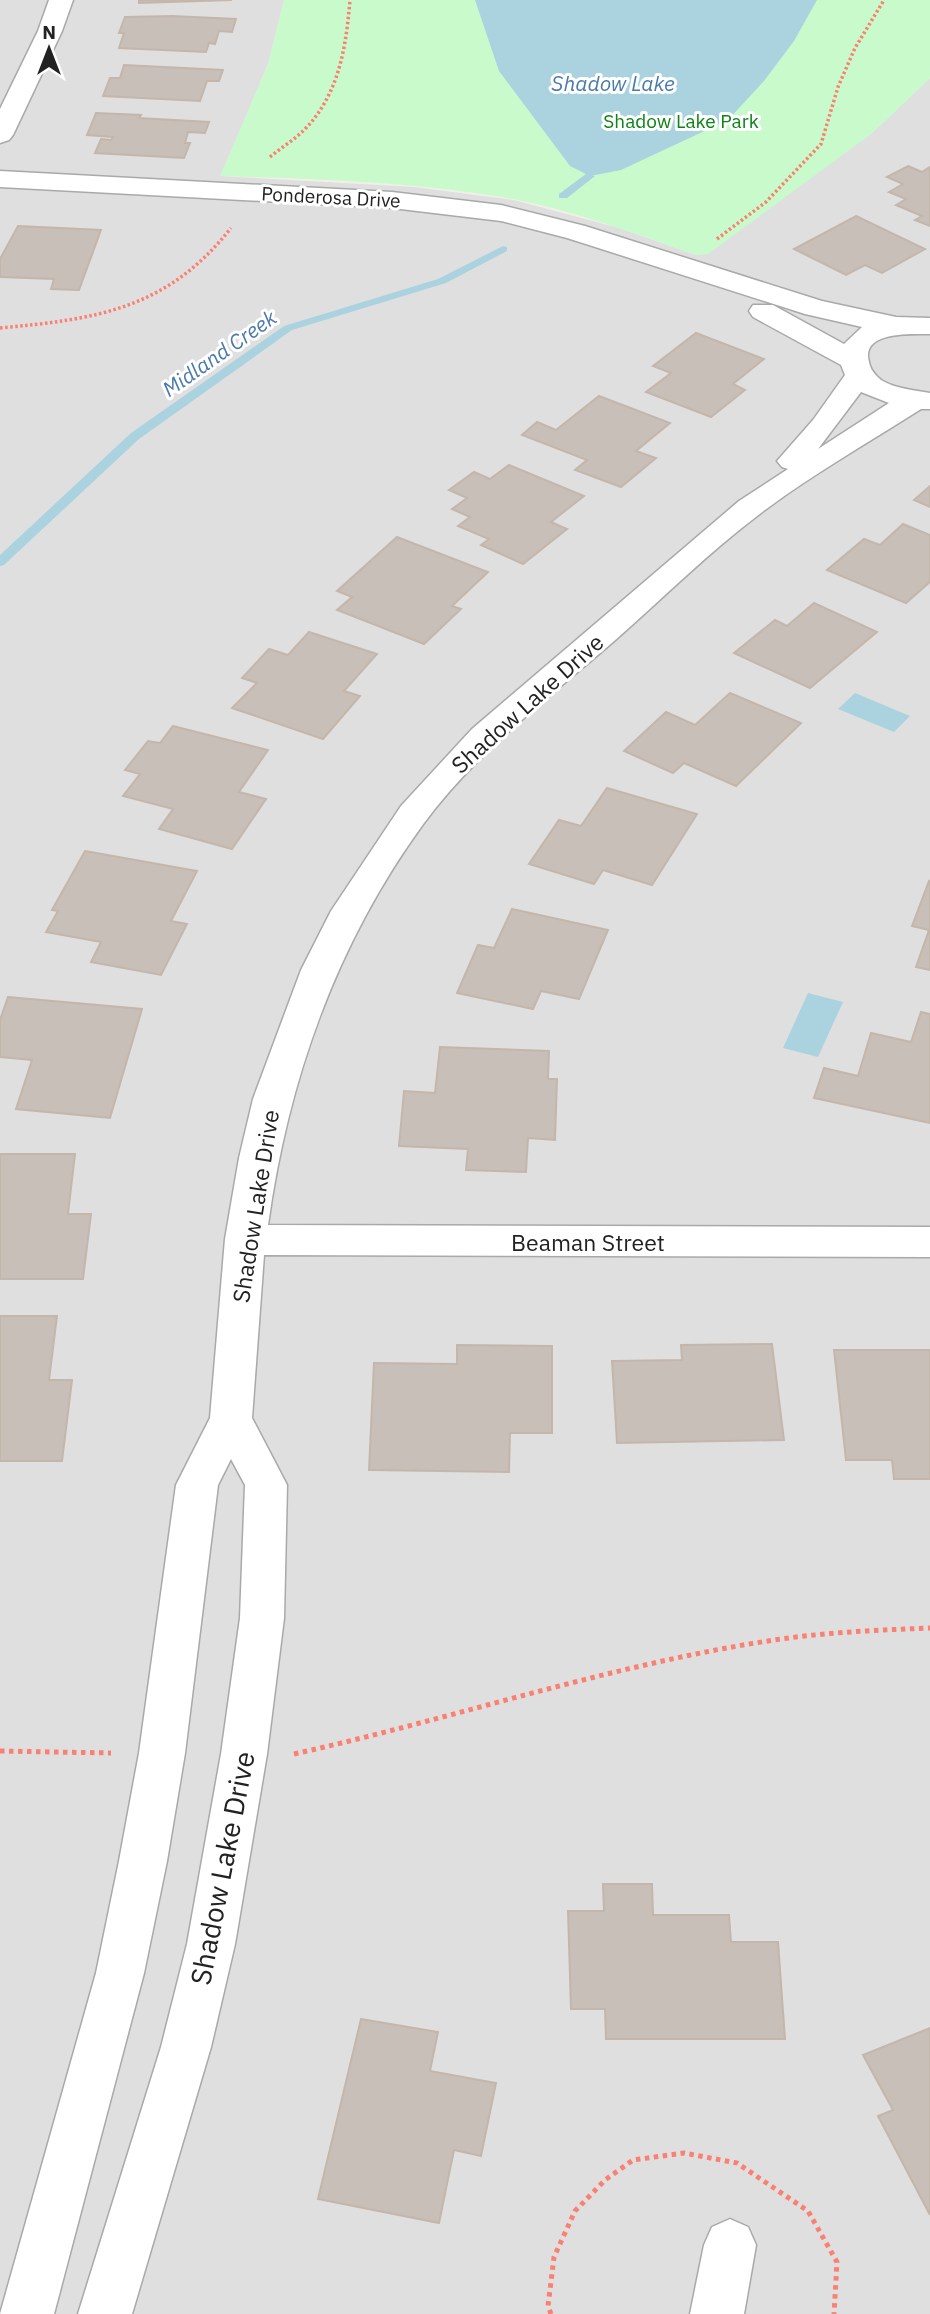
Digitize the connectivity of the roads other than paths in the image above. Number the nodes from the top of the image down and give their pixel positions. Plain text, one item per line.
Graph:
1 (61, 0) edge
2 (0, 135) edge
3 (0, 179) edge
4 (654, 259) junction
5 (920, 324) edge
6 (854, 368) junction
7 (922, 400) edge
8 (750, 507) junction
9 (246, 1240) junction
10 (930, 1241) edge
11 (232, 1418) junction
12 (730, 2245) dead end
13 (27, 2314) edge
14 (105, 2314) edge
15 (717, 2314) edge

1 - 2 street
3 - 4 street, Ponderosa Drive
4 - 5 street, Ponderosa Drive
4 - 6 street, Ponderosa Drive
5 - 6 street, Shadow Lake Drive
6 - 7 street, Ponderosa Drive
6 - 8 street, Shadow Lake Drive
7 - 8 street, Shadow Lake Drive
8 - 9 street, Shadow Lake Drive
9 - 10 street, Beaman Street
9 - 11 street, Shadow Lake Drive
11 - 13 street, Shadow Lake Drive
11 - 14 street, Shadow Lake Drive
12 - 15 street

